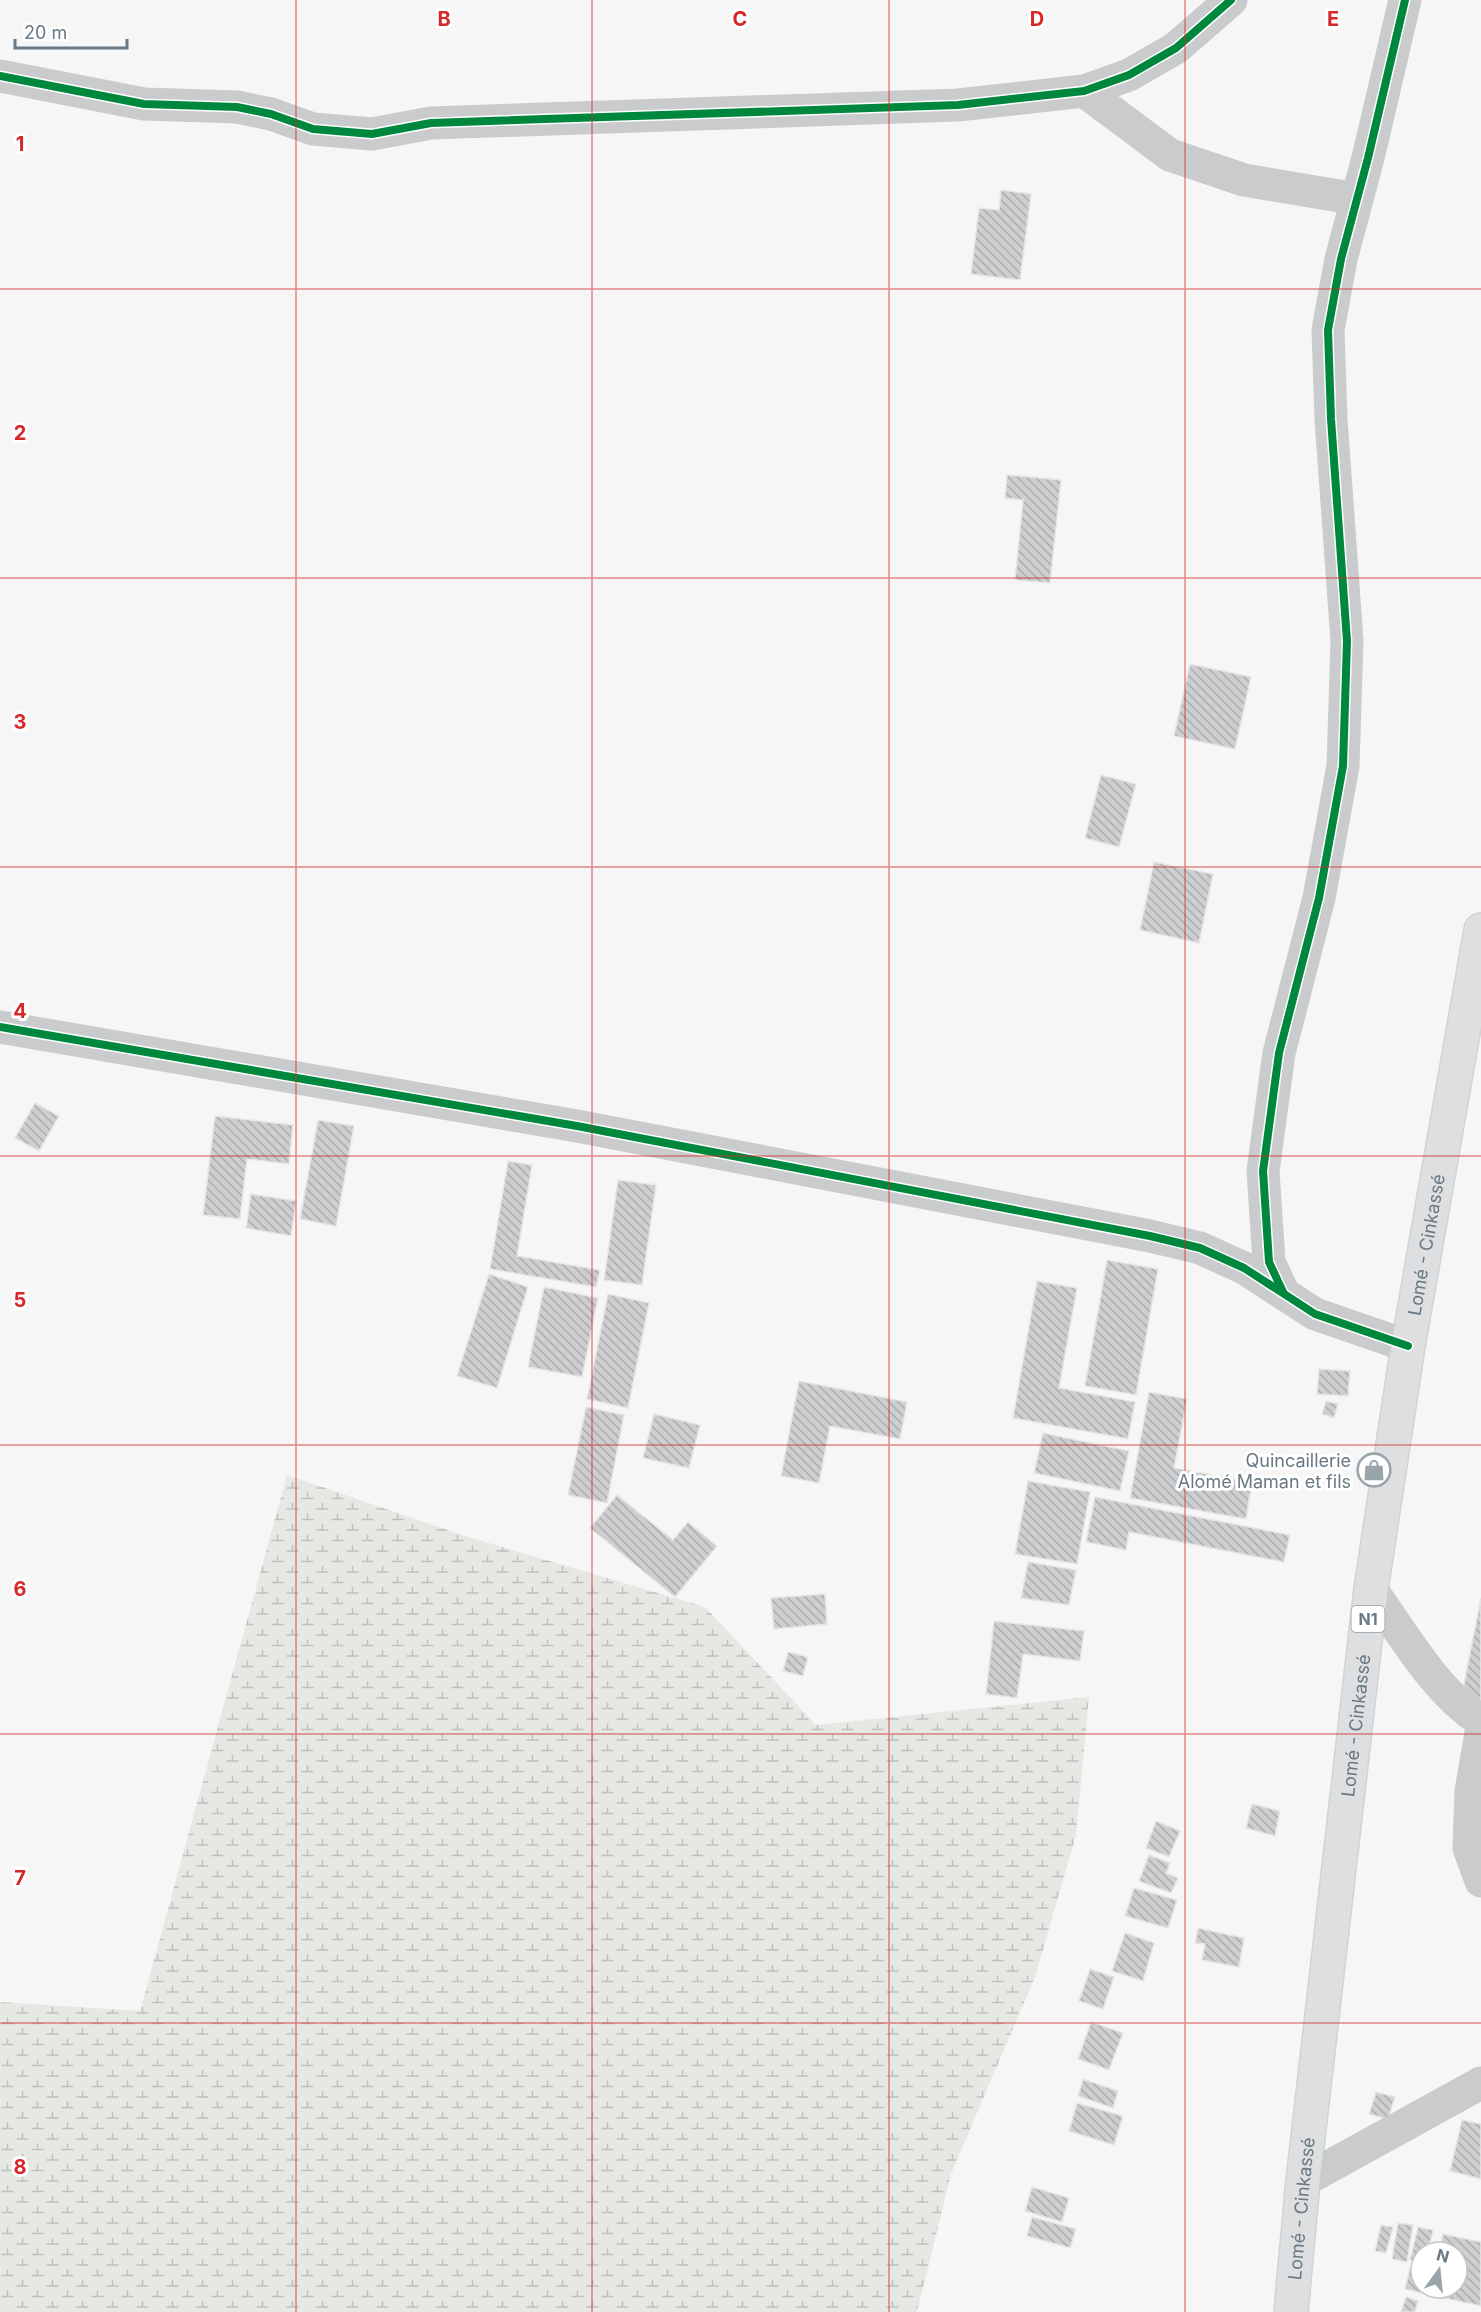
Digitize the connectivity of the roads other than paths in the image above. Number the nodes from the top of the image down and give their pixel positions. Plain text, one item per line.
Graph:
1 (1232, 0) edge
2 (1405, 0) edge
3 (0, 76) edge
4 (1084, 91) junction
5 (1357, 199) junction
6 (1480, 937) edge
7 (0, 1027) edge
8 (1284, 1293) junction
9 (1408, 1346) junction
10 (1371, 1589) junction
11 (1481, 1721) edge
12 (1481, 1733) edge
13 (1481, 1881) edge
14 (1481, 2083) edge
15 (1303, 2181) junction
16 (1291, 2312) edge

1 - 4 street
2 - 5 street
3 - 4 street
4 - 5 street
5 - 8 street
6 - 9 highway, Lomé - Cinkassé / N1
7 - 8 street
8 - 9 street
9 - 10 highway, Lomé - Cinkassé / N1
10 - 11 street
10 - 15 highway, Lomé - Cinkassé / N1
12 - 13 street
14 - 15 street
15 - 16 highway, Lomé - Cinkassé / N1

